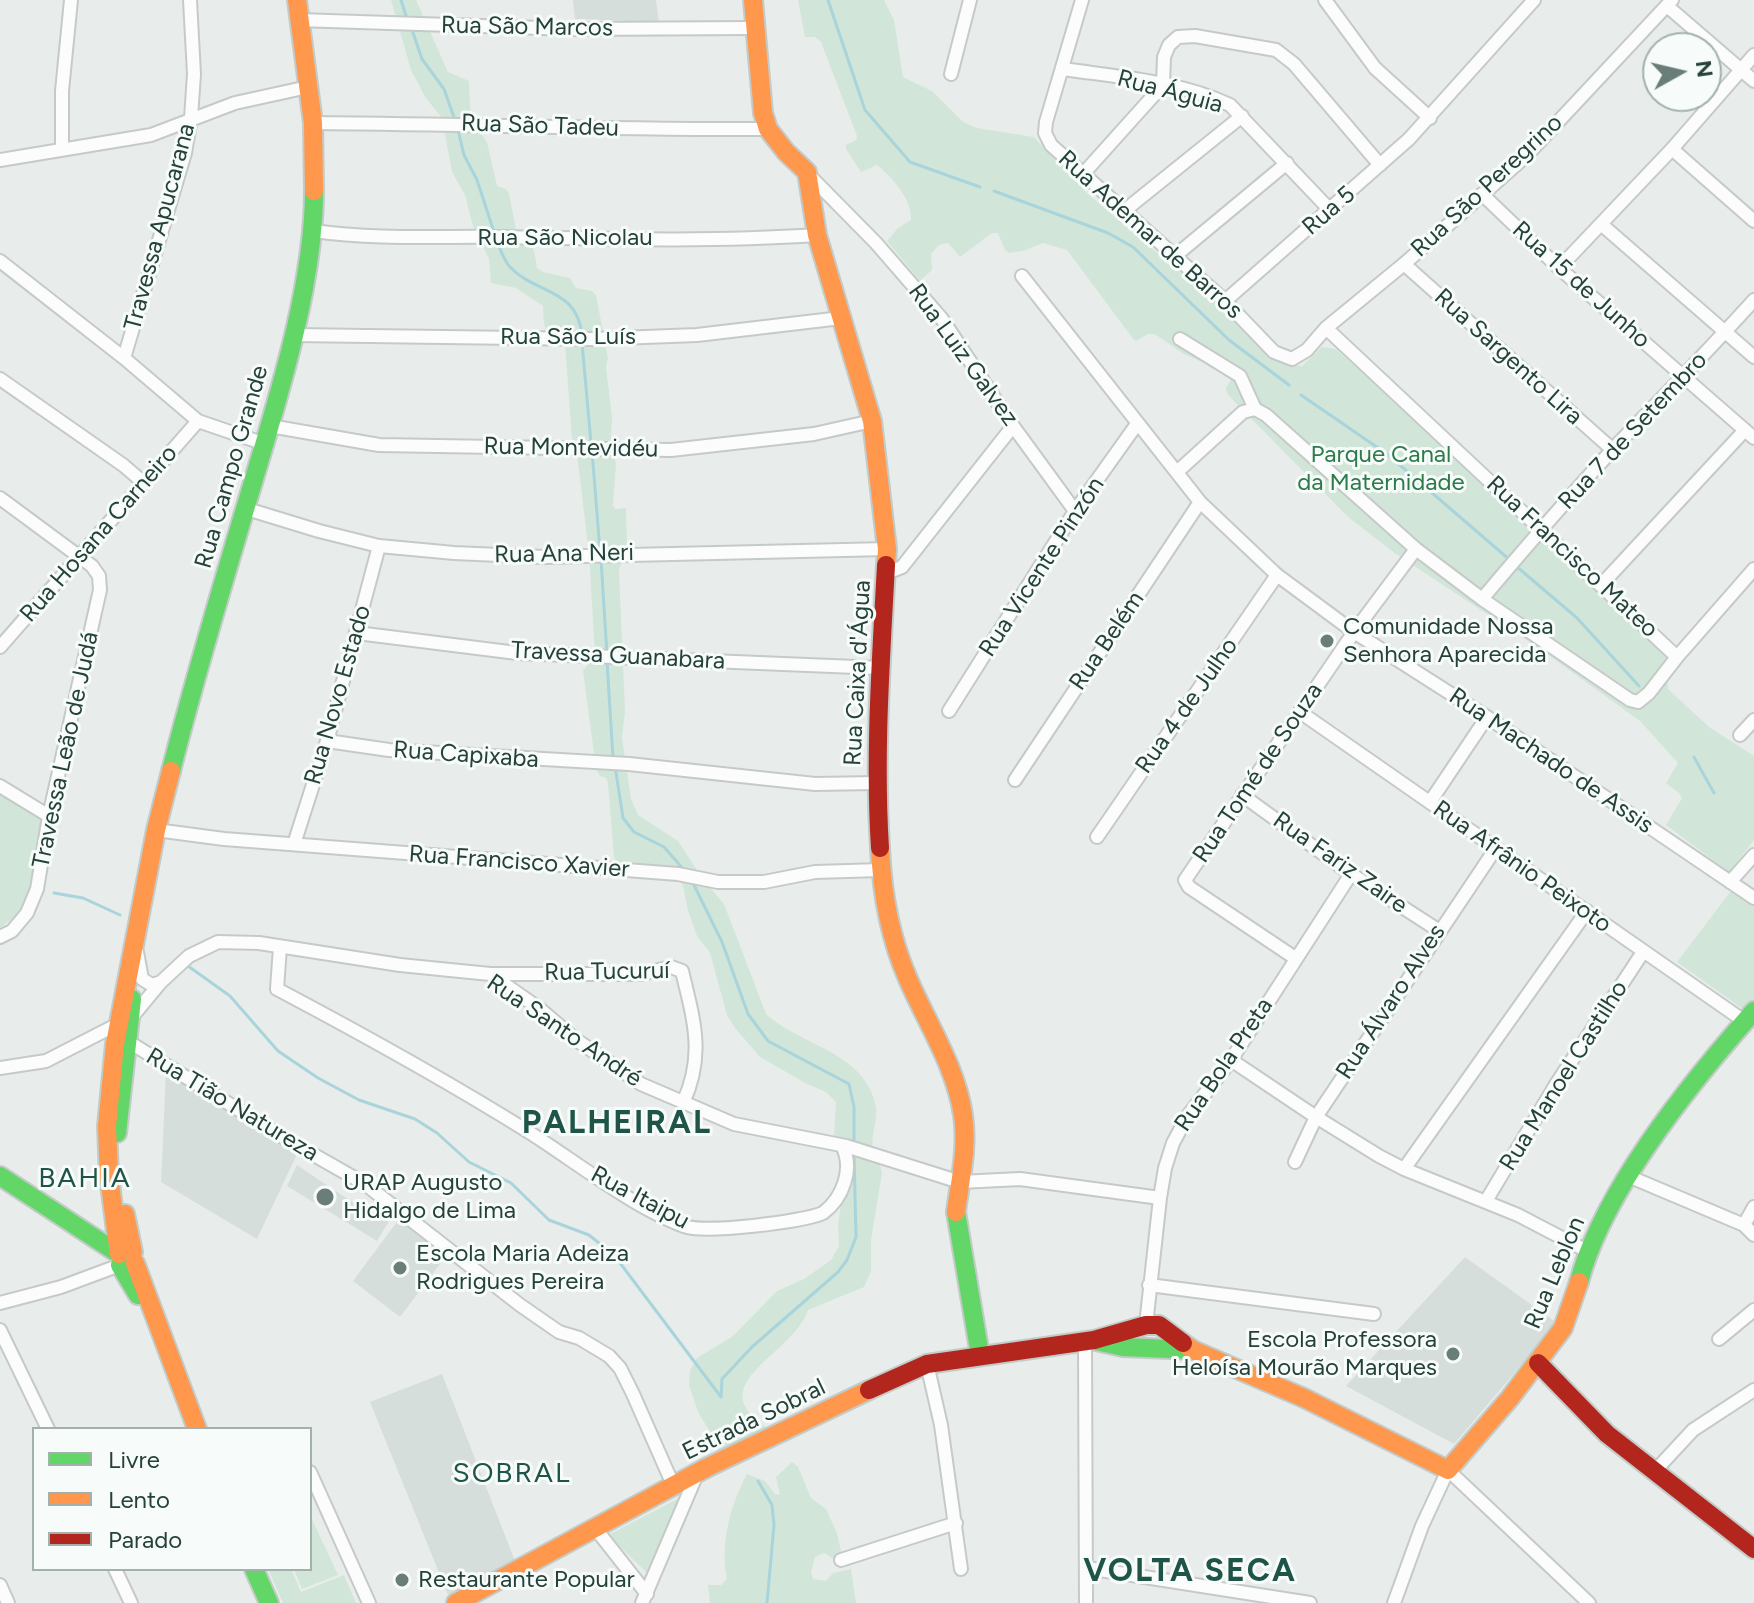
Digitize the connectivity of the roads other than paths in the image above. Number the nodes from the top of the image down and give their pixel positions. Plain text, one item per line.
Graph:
1 (71, 0) edge
2 (190, 0) edge
3 (297, 0) edge
4 (753, 0) edge
5 (970, 0) edge
6 (1082, 0) edge
7 (1325, 0) edge
8 (1534, 0) edge
9 (1670, 3) edge
10 (298, 20) junction
11 (756, 28) junction
12 (1754, 55) edge
13 (1063, 69) junction
14 (1740, 69) junction
15 (951, 74) dead end
16 (1754, 81) edge
17 (1163, 85) junction
18 (308, 87) junction
19 (1242, 116) junction
20 (191, 118) junction
21 (1430, 118) junction
22 (313, 123) junction
23 (768, 129) junction
24 (1672, 149) junction
25 (62, 150) junction
26 (0, 160) edge
27 (1287, 163) junction
28 (1380, 165) junction
29 (807, 172) junction
30 (1083, 174) junction
31 (1482, 194) junction
32 (1330, 210) junction
33 (1124, 211) junction
34 (1754, 221) edge
35 (1601, 224) junction
36 (314, 231) junction
37 (817, 235) junction
38 (1175, 256) junction
39 (0, 261) edge
40 (1404, 264) junction
41 (1559, 268) junction
42 (1022, 276) dead end
43 (1754, 300) edge
44 (1225, 301) junction
45 (841, 318) junction
46 (1326, 328) junction
47 (1726, 331) junction
48 (293, 335) junction
49 (1180, 339) dead end
50 (1754, 357) edge
51 (124, 358) junction
52 (1292, 359) joint
53 (1683, 377) junction
54 (0, 379) edge
55 (1255, 409) junction
56 (198, 421) junction
57 (872, 421) junction
58 (1137, 424) junction
59 (1013, 426) junction
60 (268, 435) junction
61 (1752, 436) edge
62 (1613, 450) junction
63 (1177, 472) junction
64 (144, 483) junction
65 (0, 498) edge
66 (1200, 502) junction
67 (247, 509) junction
68 (1075, 511) junction
69 (1544, 530) junction
70 (379, 546) junction
71 (887, 549) junction
72 (1416, 549) junction
73 (79, 557) junction
74 (1754, 569) edge
75 (887, 573) junction
76 (1277, 575) junction
77 (1602, 584) junction
78 (1482, 599) junction
79 (1354, 632) junction
80 (5, 633) edge
81 (357, 633) junction
82 (0, 647) edge
83 (1677, 657) junction
84 (880, 668) junction
85 (949, 711) dead end
86 (1300, 712) junction
87 (1487, 717) junction
88 (1754, 720) edge
89 (1740, 735) dead end
90 (327, 741) junction
91 (1015, 780) dead end
92 (876, 783) junction
93 (0, 786) edge
94 (1242, 795) junction
95 (1430, 802) junction
96 (49, 816) junction
97 (156, 830) junction
98 (1097, 837) dead end
99 (294, 844) junction
100 (1496, 848) junction
101 (1754, 855) edge
102 (881, 870) junction
103 (1351, 874) junction
104 (1730, 882) junction
105 (1754, 898) edge
106 (1587, 911) junction
107 (1438, 930) junction
108 (0, 937) edge
109 (136, 941) junction
110 (280, 947) junction
111 (1643, 952) junction
112 (1295, 958) junction
113 (490, 974) junction
114 (161, 982) junction
115 (1749, 1016) edge
116 (124, 1021) junction
117 (129, 1042) junction
118 (1231, 1060) junction
119 (0, 1068) edge
120 (683, 1103) junction
121 (1316, 1117) junction
122 (844, 1146) junction
123 (1295, 1162) dead end
124 (1404, 1169) junction
125 (0, 1176) edge
126 (1628, 1176) junction
127 (960, 1182) junction
128 (1160, 1198) junction
129 (1486, 1201) junction
130 (1754, 1207) edge
131 (1749, 1230) edge
132 (1587, 1251) junction
133 (127, 1258) junction
134 (1149, 1285) junction
135 (0, 1303) edge
136 (1754, 1310) edge
137 (1374, 1314) dead end
138 (1146, 1325) junction
139 (0, 1330) edge
140 (1124, 1339) junction
141 (1164, 1339) junction
142 (1719, 1339) dead end
143 (1089, 1341) junction
144 (980, 1355) junction
145 (1538, 1363) junction
146 (927, 1364) junction
147 (1754, 1390) edge
148 (47, 1427) edge
149 (196, 1427) edge
150 (1448, 1470) junction
151 (702, 1471) junction
152 (1654, 1472) junction
153 (312, 1476) edge
154 (674, 1487) junction
155 (956, 1523) junction
156 (595, 1528) junction
157 (1754, 1549) edge
158 (841, 1560) dead end
159 (1087, 1568) junction
160 (961, 1569) dead end
161 (116, 1571) edge
162 (255, 1571) edge
163 (0, 1585) edge
164 (1211, 1589) junction
165 (645, 1598) edge
166 (8, 1603) edge
167 (131, 1603) edge
168 (269, 1603) edge
169 (369, 1603) edge
170 (456, 1603) edge
171 (1086, 1603) edge
172 (1209, 1603) edge
173 (1310, 1603) edge
174 (1394, 1603) edge
175 (1589, 1603) edge

1 - 25 street
2 - 20 street, Travessa Apucarana
3 - 10 street, Rua Campo Grande
4 - 11 street
5 - 15 street
6 - 13 street, Rua Ademar de Barros
7 - 21 street
8 - 21 street, Rua 5
9 - 14 street
9 - 31 street, Rua São Peregrino
10 - 11 street, Rua São Marcos
10 - 18 street, Rua Campo Grande
11 - 23 street
12 - 14 street
13 - 17 street, Rua Águia
13 - 30 street, Rua Ademar de Barros
14 - 16 street
14 - 24 street
17 - 19 street, Rua Águia
17 - 28 street
17 - 30 street
18 - 20 street
18 - 22 street, Rua Campo Grande
19 - 27 street, Rua Águia
19 - 33 street
20 - 25 street
20 - 51 street, Travessa Apucarana
21 - 28 street, Rua 5
22 - 23 street, Rua São Tadeu
22 - 36 street, Rua Campo Grande
23 - 29 street
24 - 34 street
24 - 35 street
25 - 26 street
27 - 32 street, Rua Águia
27 - 38 street
28 - 32 street, Rua 5
29 - 37 street, Rua Caixa d'Água
29 - 59 street, Rua Luiz Galvez
30 - 33 street, Rua Ademar de Barros
31 - 40 street, Rua São Peregrino
31 - 41 street, Rua 15 de Junho
32 - 44 street, Rua 5
33 - 38 street, Rua Ademar de Barros
35 - 41 street
35 - 47 street
36 - 37 street, Rua São Nicolau
36 - 48 street, Rua Campo Grande
37 - 45 street, Rua Caixa d'Água
38 - 44 street, Rua Ademar de Barros
39 - 51 street
40 - 46 street, Rua São Peregrino
40 - 62 street, Rua Sargento Lira
41 - 53 street, Rua 15 de Junho
42 - 58 street, Rua Machado de Assis
43 - 47 street, Rua 7 de Setembro
44 - 52 street, Rua Ademar de Barros
45 - 48 street, Rua São Luís
45 - 57 street, Rua Caixa d'Água
46 - 52 street, Rua São Peregrino
46 - 69 street, Rua Francisco Mateo
47 - 50 street
47 - 53 street, Rua 7 de Setembro
48 - 60 street, Rua Campo Grande
49 - 55 street
51 - 56 street
53 - 61 street, Rua 15 de Junho
53 - 62 street, Rua 7 de Setembro
54 - 64 street
55 - 63 street
55 - 72 street
56 - 60 street, Rua Montevidéu
56 - 64 street, Rua Hosana Carneiro
57 - 60 street, Rua Montevidéu
57 - 71 street, Rua Caixa d'Água
58 - 63 street, Rua Machado de Assis
58 - 68 street, Rua Vicente Pinzón
59 - 68 street, Rua Luiz Galvez
59 - 75 street
60 - 67 street, Rua Campo Grande
61 - 77 street
62 - 69 street, Rua 7 de Setembro
63 - 66 street, Rua Machado de Assis
64 - 73 street, Rua Hosana Carneiro
65 - 73 street, Travessa Leão de Judá
66 - 76 street, Rua Machado de Assis
66 - 91 street, Rua Belém
67 - 70 street, Rua Ana Neri
67 - 97 street, Rua Campo Grande
68 - 85 street, Rua Vicente Pinzón
69 - 77 street, Rua Francisco Mateo
69 - 78 street, Rua 7 de Setembro
70 - 71 street, Rua Ana Neri
70 - 81 street, Rua Novo Estado
71 - 75 street, Rua Caixa d'Água
72 - 78 street
72 - 79 street, Rua Tomé de Souza
73 - 80 street, Rua Hosana Carneiro
73 - 96 street, Travessa Leão de Judá
74 - 83 street
75 - 84 street, Rua Caixa d'Água
76 - 79 street, Rua Machado de Assis
76 - 98 street, Rua 4 de Julho
77 - 83 street, Rua Francisco Mateo
78 - 83 street
79 - 86 street, Rua Tomé de Souza
79 - 87 street, Rua Machado de Assis
80 - 82 street, Rua Hosana Carneiro
81 - 84 street, Travessa Guanabara
81 - 90 street, Rua Novo Estado
84 - 92 street, Rua Caixa d'Água
86 - 94 street, Rua Tomé de Souza
86 - 95 street, Rua Afrânio Peixoto
87 - 95 street
87 - 104 street, Rua Machado de Assis
88 - 89 street
90 - 92 street, Rua Capixaba
90 - 99 street, Rua Novo Estado
92 - 102 street, Rua Caixa d'Água
93 - 96 street
94 - 103 street, Rua Fariz Zaire
94 - 112 street, Rua Tomé de Souza
95 - 100 street, Rua Afrânio Peixoto
96 - 108 street, Travessa Leão de Judá
97 - 99 street, Rua Francisco Xavier
97 - 109 street, Rua Campo Grande
99 - 102 street, Rua Francisco Xavier
100 - 106 street, Rua Afrânio Peixoto
100 - 107 street, Rua Álvaro Alves
101 - 104 street
102 - 127 street, Rua Caixa d'Água
103 - 107 street, Rua Fariz Zaire
103 - 112 street, Rua Bola Preta
104 - 105 street, Rua Machado de Assis
106 - 111 street, Rua Afrânio Peixoto
106 - 124 street
107 - 121 street, Rua Álvaro Alves
109 - 114 street
109 - 116 street, Rua Campo Grande
110 - 113 street, Rua Santo André
110 - 114 street, Rua Santo André
110 - 122 street, Rua Itaipu
111 - 115 street, Rua Afrânio Peixoto
111 - 129 street, Rua Manoel Castilho
112 - 118 street, Rua Bola Preta
113 - 120 street, Rua Santo André
113 - 120 street, Rua Tucuruí
114 - 116 street, Rua Santo André
115 - 126 street, Rua Leblon
116 - 117 street, Rua Campo Grande
116 - 119 street, Rua Santo André
116 - 133 street, Rua Campo Grande
117 - 133 street, Rua Campo Grande
117 - 154 street, Rua Tião Natureza
118 - 121 street
118 - 128 street, Rua Bola Preta
120 - 122 street, Rua Santo André
121 - 123 street, Rua Álvaro Alves
121 - 124 street
122 - 127 street, Rua Santo André
124 - 129 street
125 - 133 street
126 - 131 street
126 - 132 street, Rua Leblon
127 - 128 street, Rua Santo André
127 - 144 street, Rua Caixa d'Água
128 - 134 street, Rua Bola Preta
129 - 132 street
130 - 131 street
132 - 145 street, Rua Leblon
133 - 135 street
133 - 149 street, Rua Campo Grande
134 - 137 street
134 - 138 street, Rua Bola Preta
136 - 142 street
138 - 140 street, Estrada Sobral
138 - 141 street, Estrada Sobral
139 - 148 street
140 - 141 street, Estrada Sobral
140 - 143 street, Estrada Sobral
141 - 150 street, Estrada Sobral
143 - 144 street, Estrada Sobral
143 - 159 street
144 - 146 street, Estrada Sobral
145 - 150 street, Rua Leblon
145 - 152 street
146 - 151 street, Estrada Sobral
146 - 155 street
147 - 152 street
150 - 174 street, Rua Leblon
150 - 175 street
151 - 154 street, Estrada Sobral
151 - 165 street
152 - 157 street
153 - 169 street
154 - 156 street, Estrada Sobral
155 - 158 street
155 - 160 street
156 - 165 street
156 - 170 street, Estrada Sobral
159 - 164 street
159 - 171 street
161 - 167 street
162 - 168 street
163 - 166 street
164 - 172 street
164 - 173 street

